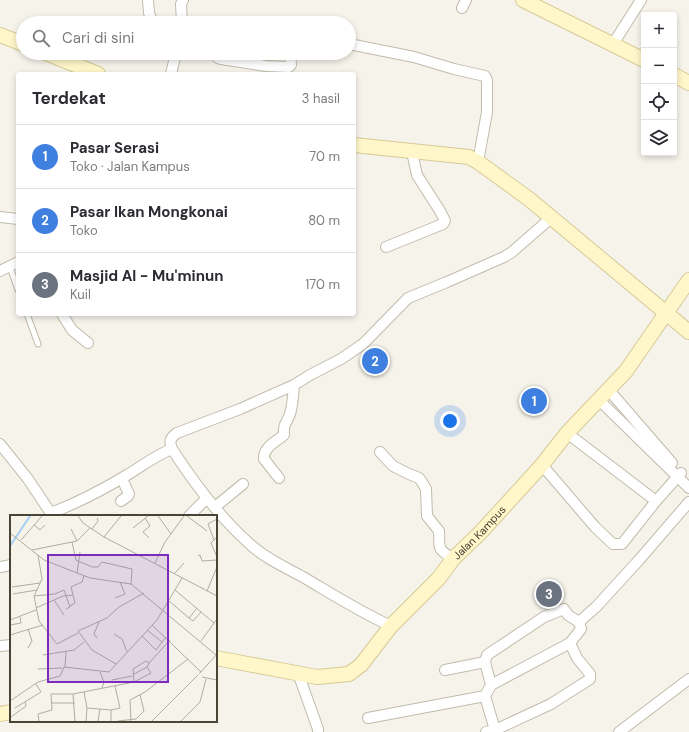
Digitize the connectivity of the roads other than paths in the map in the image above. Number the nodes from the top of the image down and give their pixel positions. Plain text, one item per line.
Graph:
1 (148, 0) edge
2 (183, 0) edge
3 (523, 0) edge
4 (641, 0) edge
5 (150, 16) edge
6 (182, 16) edge
7 (0, 35) edge
8 (16, 41) edge
9 (613, 44) junction
10 (356, 45) edge
11 (641, 58) edge
12 (63, 60) edge
13 (174, 60) edge
14 (227, 60) edge
15 (291, 60) edge
16 (93, 72) edge
17 (171, 72) edge
18 (677, 77) edge
19 (689, 83) edge
20 (356, 145) edge
21 (412, 152) junction
22 (478, 162) junction
23 (0, 217) edge
24 (552, 218) junction
25 (16, 219) edge
26 (386, 247) dead end
27 (9, 267) edge
28 (689, 280) edge
29 (16, 285) edge
30 (667, 313) junction
31 (28, 316) edge
32 (63, 316) edge
33 (689, 332) edge
34 (88, 343) dead end
35 (38, 344) dead end
36 (294, 385) junction
37 (604, 395) junction
38 (567, 433) junction
39 (0, 444) edge
40 (172, 448) junction
41 (380, 452) dead end
42 (542, 465) junction
43 (679, 475) junction
44 (280, 478) dead end
45 (122, 479) junction
46 (689, 480) edge
47 (242, 484) dead end
48 (689, 488) edge
49 (207, 498) junction
50 (121, 501) dead end
51 (656, 501) junction
52 (689, 502) edge
53 (215, 508) junction
54 (190, 515) edge
55 (453, 559) junction
56 (10, 565) edge
57 (0, 566) edge
58 (579, 622) junction
59 (391, 626) junction
60 (570, 643) junction
61 (217, 658) edge
62 (485, 662) junction
63 (445, 670) dead end
64 (298, 673) junction
65 (689, 679) edge
66 (492, 685) junction
67 (486, 696) junction
68 (10, 712) edge
69 (0, 714) edge
70 (368, 718) dead end
71 (491, 731) edge
72 (318, 732) edge
73 (619, 732) edge

1 - 5 street
2 - 6 street
3 - 9 street
4 - 9 street
7 - 8 street
9 - 11 street
10 - 22 street
12 - 16 street
13 - 17 street
14 - 15 street
18 - 19 street
20 - 21 street
21 - 22 street
21 - 26 street
22 - 24 street
23 - 25 street
24 - 30 street
24 - 36 street
27 - 29 lane
28 - 30 street, Jalan Kampus
30 - 33 street
30 - 37 street, Jalan Kampus
31 - 35 lane
32 - 34 street
36 - 40 street
36 - 44 street
37 - 38 street, Jalan Kampus
37 - 43 street
38 - 42 street, Jalan Kampus
38 - 51 street
39 - 45 street
40 - 45 street
40 - 49 street
41 - 55 street
42 - 51 street
42 - 55 street, Jalan Kampus
43 - 46 street
43 - 48 street
43 - 51 street
45 - 50 street
47 - 53 street
49 - 53 street
49 - 54 street
52 - 58 street
53 - 59 street
55 - 59 street, Jalan Kampus
56 - 57 street
58 - 60 street
58 - 62 street
59 - 64 street, Jalan Kampus
60 - 66 street
60 - 71 street
61 - 64 street, Jalan Kampus
62 - 63 street
62 - 66 street
64 - 72 street
65 - 73 street
66 - 67 street
67 - 70 street
67 - 71 street
68 - 69 street

